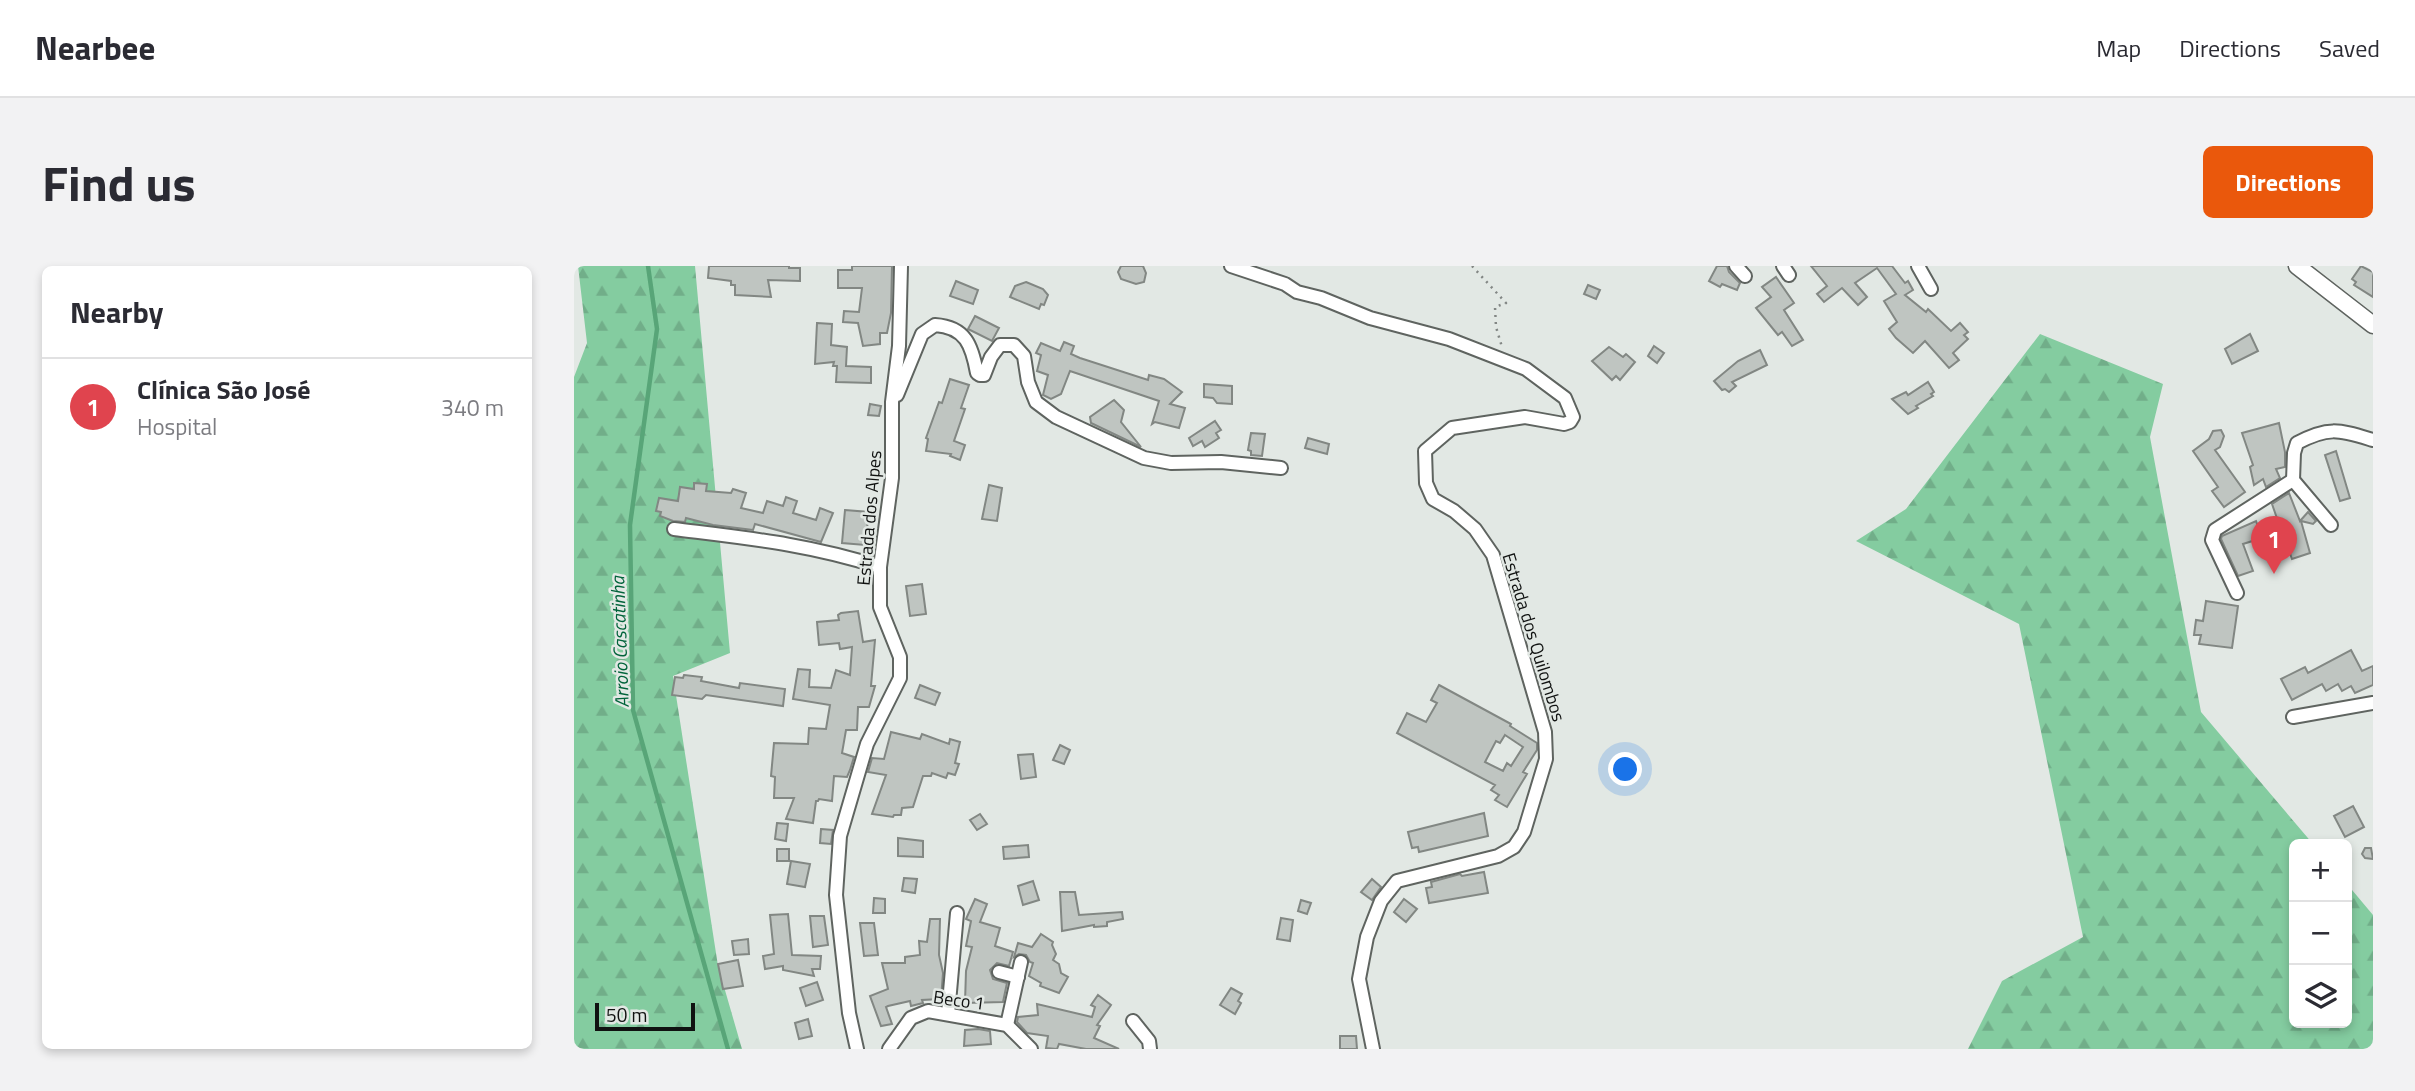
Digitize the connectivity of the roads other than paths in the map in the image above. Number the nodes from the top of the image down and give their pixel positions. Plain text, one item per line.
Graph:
1 (901, 266) edge
2 (1231, 266) edge
3 (1736, 266) edge
4 (1917, 266) edge
5 (2297, 266) edge
6 (1745, 276) dead end
7 (1931, 289) dead end
8 (2373, 325) edge
9 (892, 402) junction
10 (2373, 440) edge
11 (1281, 468) dead end
12 (2293, 480) junction
13 (2331, 525) dead end
14 (674, 529) dead end
15 (880, 567) junction
16 (2237, 593) dead end
17 (2373, 703) edge
18 (2293, 717) dead end
19 (957, 913) dead end
20 (1021, 962) dead end
21 (999, 972) dead end
22 (1018, 977) junction
23 (948, 1014) junction
24 (1133, 1021) dead end
25 (1007, 1025) junction
26 (857, 1049) edge
27 (889, 1049) edge
28 (1031, 1049) edge
29 (1150, 1049) edge
30 (1373, 1049) edge

1 - 9 street, Estrada dos Alpes
2 - 30 street, Estrada dos Quilombos
3 - 6 street
4 - 7 street
5 - 8 main road
9 - 11 street
9 - 15 street, Estrada dos Alpes
10 - 12 street
12 - 13 street
12 - 16 street
14 - 15 street
15 - 26 street, Estrada dos Alpes
17 - 18 street
19 - 23 street
20 - 22 street
21 - 22 street
22 - 25 street
23 - 25 street, Beco 1
23 - 27 street, Beco 1
24 - 29 street
25 - 28 street

